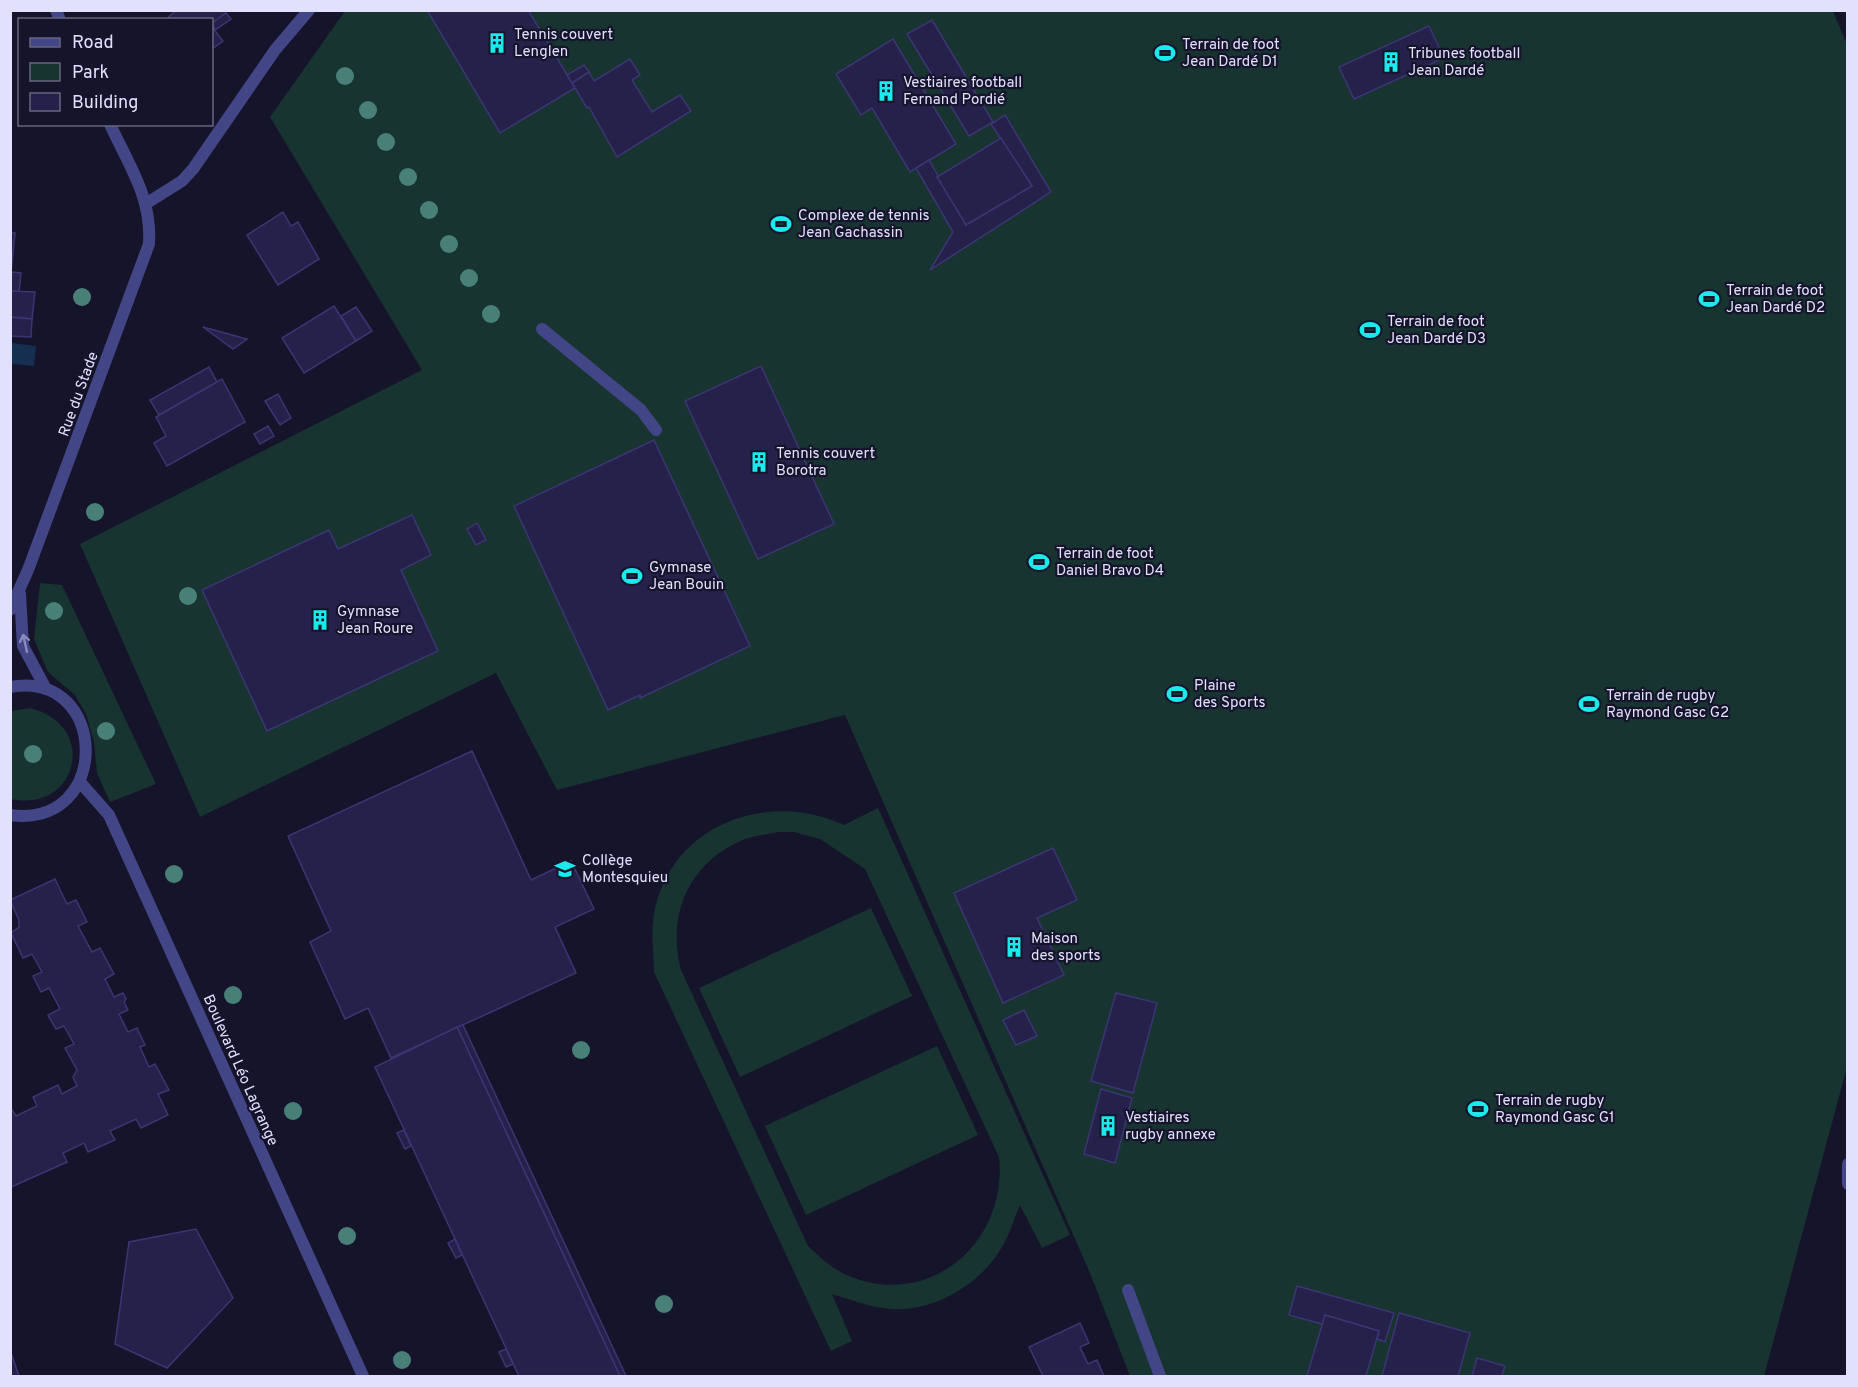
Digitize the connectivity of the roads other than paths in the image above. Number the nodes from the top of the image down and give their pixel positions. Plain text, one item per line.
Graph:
1 (309, 10) edge
2 (111, 126) edge
3 (147, 203) junction
4 (542, 329) dead end
5 (656, 430) dead end
6 (20, 592) junction
7 (10, 610) edge
8 (10, 687) edge
9 (46, 689) junction
10 (80, 782) junction
11 (10, 815) edge
12 (1848, 1164) edge
13 (1848, 1185) edge
14 (1128, 1290) dead end
15 (363, 1377) edge
16 (1160, 1377) edge

1 - 3 street
2 - 3 street, Rue du Stade
3 - 6 street, Rue du Stade
4 - 5 street
6 - 7 street, Rue du Stade
9 -> 6 street, Rue du Stade
8 - 9 street
9 - 10 street
10 - 11 street
10 - 15 street, Boulevard Léo Lagrange
12 - 13 street
14 - 16 street

